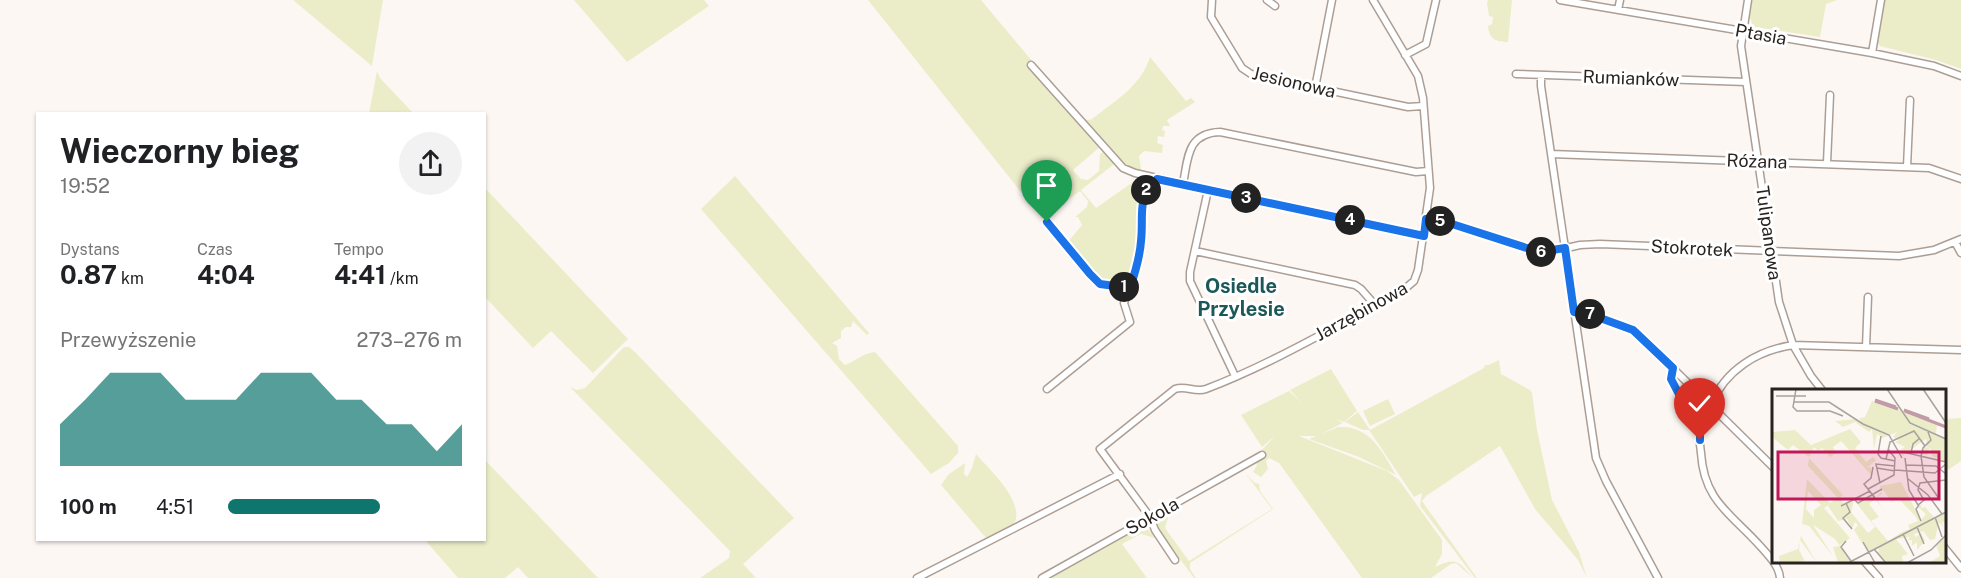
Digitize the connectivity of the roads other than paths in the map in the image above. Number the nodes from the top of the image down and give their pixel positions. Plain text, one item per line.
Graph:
1 (1212, 0) edge
2 (1267, 0) edge
3 (1332, 0) edge
4 (1373, 0) edge
5 (1436, 0) edge
6 (1560, 0) edge
7 (1620, 0) edge
8 (1748, 0) edge
9 (1881, 0) edge
10 (1275, 6) dead end
11 (1618, 9) junction
12 (1743, 30) junction
13 (1872, 53) junction
14 (1406, 55) junction
15 (1030, 65) dead end
16 (1516, 74) dead end
17 (1541, 75) junction
18 (1961, 76) edge
19 (1746, 82) junction
20 (1315, 87) junction
21 (1830, 95) dead end
22 (1910, 100) dead end
23 (1423, 106) junction
24 (1551, 154) junction
25 (1757, 161) junction
26 (1827, 163) junction
27 (1907, 167) junction
28 (1428, 171) junction
29 (1157, 179) junction
30 (1961, 179) edge
31 (1183, 184) junction
32 (1208, 190) junction
33 (1426, 219) junction
34 (1047, 222) dead end
35 (1424, 236) junction
36 (1958, 241) edge
37 (1565, 248) junction
38 (1195, 251) junction
39 (1772, 252) junction
40 (1961, 253) edge
41 (1130, 288) junction
42 (1868, 297) dead end
43 (1375, 305) junction
44 (1574, 312) junction
45 (1792, 345) junction
46 (1866, 347) junction
47 (1961, 350) edge
48 (1673, 368) junction
49 (1235, 376) junction
50 (1047, 389) dead end
51 (1821, 389) edge
52 (1711, 406) junction
53 (1700, 430) junction
54 (1262, 455) dead end
55 (1772, 467) edge
56 (1120, 474) junction
57 (1150, 517) junction
58 (1946, 549) edge
59 (1175, 560) dead end
60 (1772, 560) edge
61 (1774, 563) edge
62 (1867, 563) edge
63 (1961, 568) edge
64 (928, 575) edge
65 (917, 578) edge
66 (1042, 578) edge
67 (1658, 578) edge
68 (1780, 578) edge
69 (1879, 578) edge

1 - 20 street, Jesionowa
2 - 10 street
3 - 20 street
4 - 14 street, Jarzębinowa
5 - 14 street
6 - 11 street, Ptasia
7 - 11 street
8 - 12 street, Tulipanowa
9 - 13 street
11 - 12 street, Ptasia
12 - 13 street, Ptasia
12 - 19 street, Tulipanowa
13 - 18 street, Ptasia
14 - 23 street, Jarzębinowa
15 - 29 street
16 - 17 street, Rumianków
17 - 19 street, Rumianków
17 - 24 street
19 - 25 street, Tulipanowa
20 - 23 street, Jesionowa
21 - 26 street
22 - 27 street
23 - 28 street, Jarzębinowa
24 - 25 street, Różana
24 - 37 street
25 - 26 street, Różana
25 - 39 street, Tulipanowa
26 - 27 street, Różana
27 - 30 street, Różana
28 - 31 street
28 - 33 street, Jarzębinowa
29 - 31 street
29 - 41 street
31 - 32 street
32 - 35 street
32 - 38 street
33 - 35 street, Jarzębinowa
33 - 37 street, Stokrotek
34 - 41 street
35 - 43 street, Jarzębinowa
36 - 39 street, Stokrotek
36 - 40 street
37 - 39 street, Stokrotek
37 - 44 street
38 - 43 street
38 - 49 street
39 - 45 street, Tulipanowa
41 - 50 street
42 - 46 street
43 - 49 street, Jarzębinowa
44 - 48 street
44 - 67 street
45 - 46 street
45 - 51 street, Tulipanowa
45 - 52 street
46 - 47 street
48 - 52 street
48 - 53 street
49 - 56 street, Jarzębinowa
52 - 53 street
52 - 55 street
53 - 60 street
54 - 57 street, Sokola
56 - 57 street
56 - 64 street
57 - 59 street
57 - 66 street, Sokola
58 - 63 street
61 - 68 street
62 - 69 street
64 - 65 street

